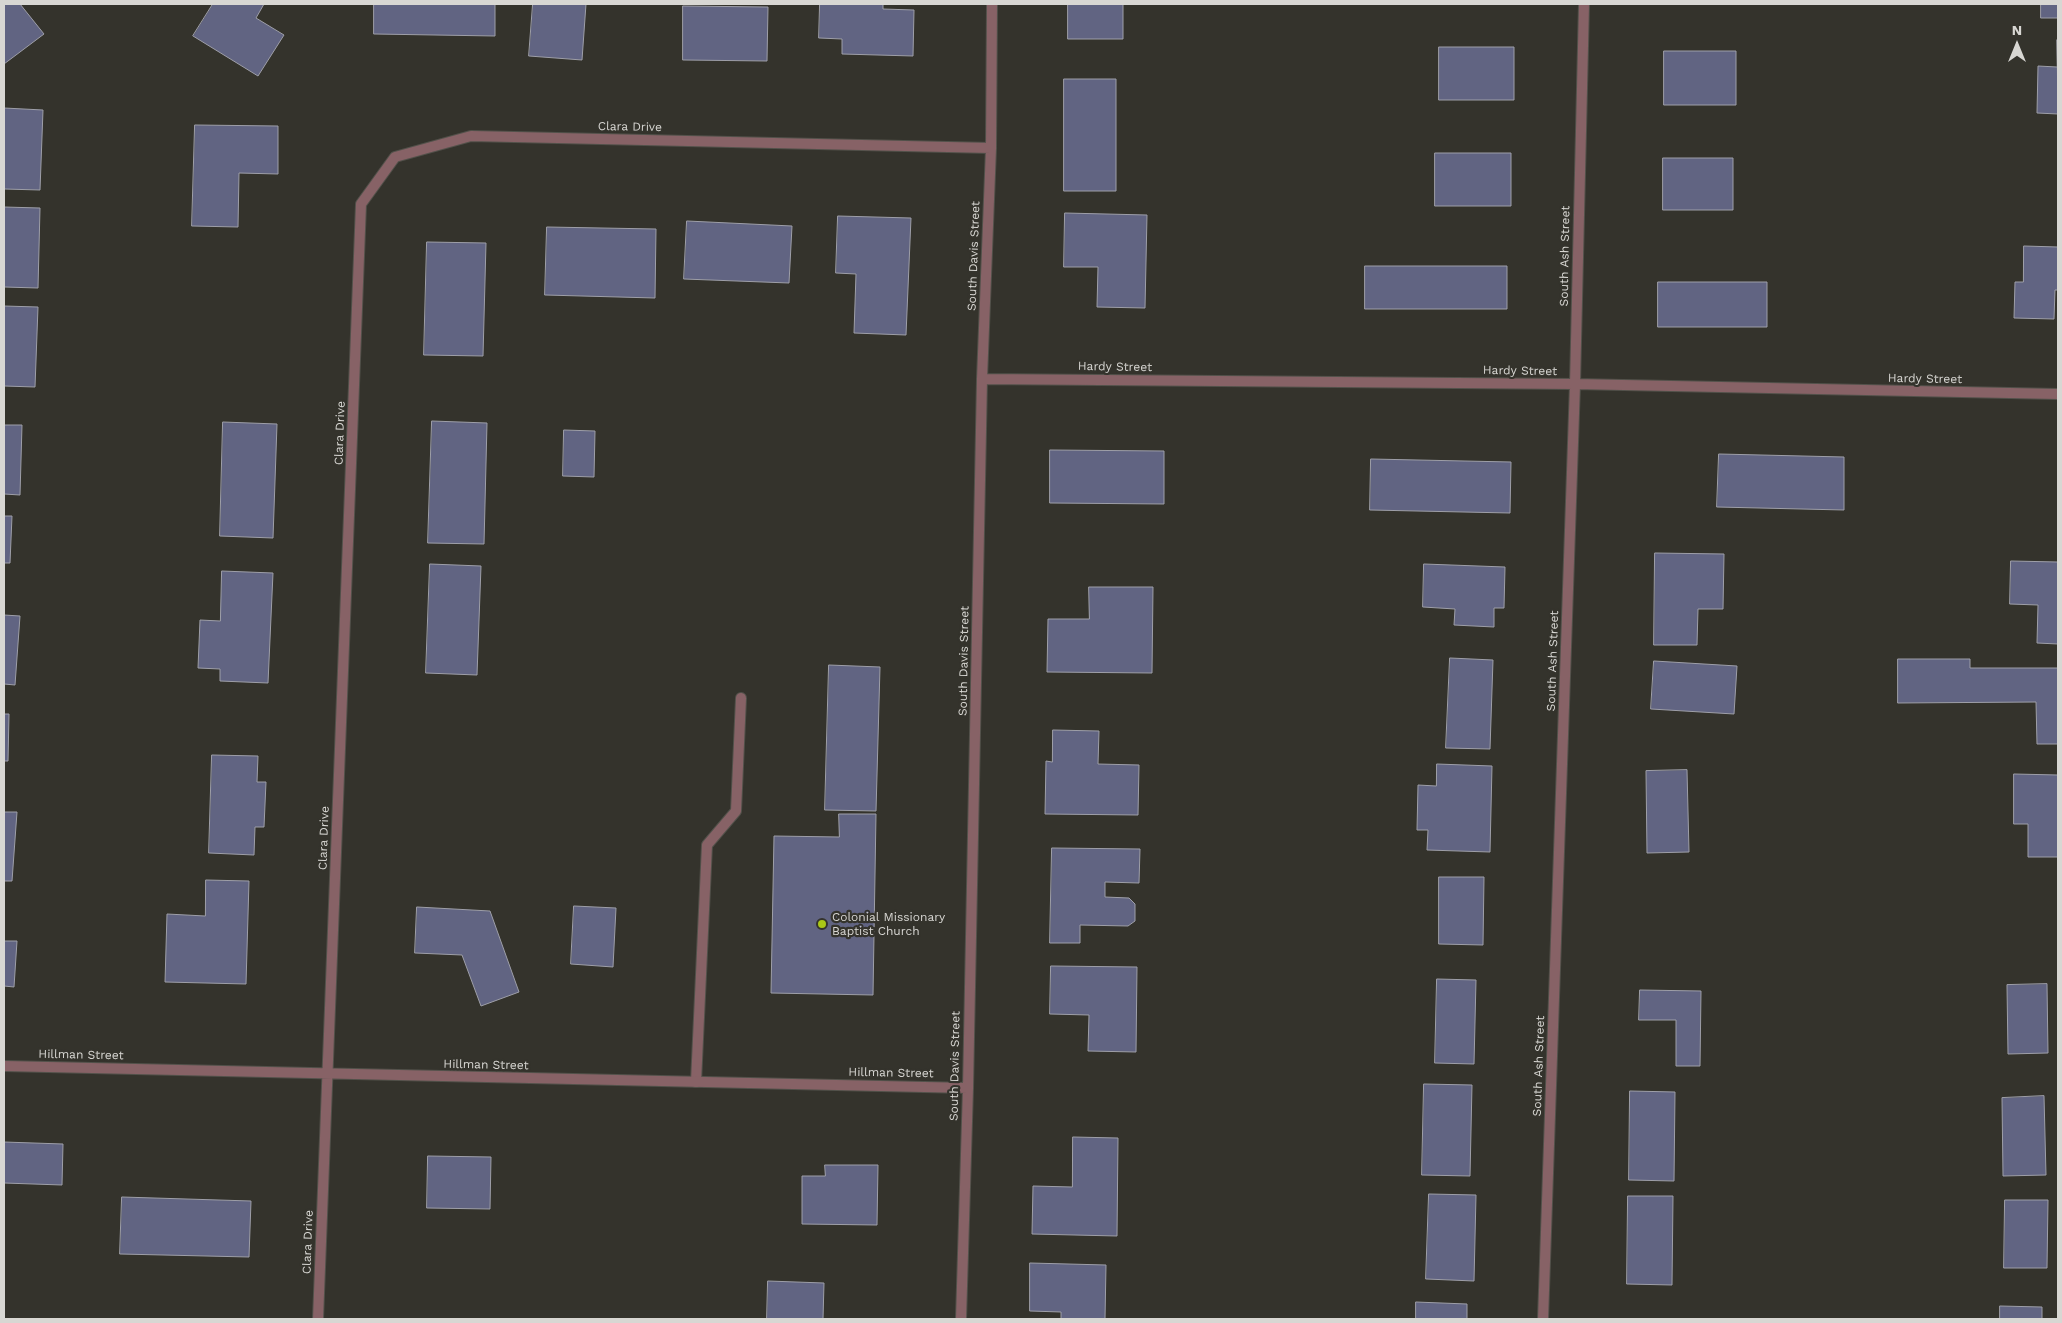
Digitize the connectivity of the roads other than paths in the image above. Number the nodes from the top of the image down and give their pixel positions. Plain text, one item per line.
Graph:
1 (992, 4) edge
2 (1584, 4) edge
3 (991, 148) junction
4 (982, 379) junction
5 (1574, 384) junction
6 (2058, 394) edge
7 (741, 698) dead end
8 (4, 1066) edge
9 (327, 1074) junction
10 (696, 1082) junction
11 (968, 1088) junction
12 (318, 1319) edge
13 (961, 1319) edge
14 (1543, 1319) edge

1 - 3 street, South Davis Street
2 - 5 street, South Ash Street
3 - 4 street, South Davis Street
3 - 9 street, Clara Drive
4 - 5 street, Hardy Street
4 - 11 street, South Davis Street
5 - 6 street, Hardy Street
5 - 14 street, South Ash Street
7 - 10 street
8 - 9 street, Hillman Street
9 - 10 street, Hillman Street
9 - 12 street, Clara Drive
10 - 11 street, Hillman Street
11 - 13 street, South Davis Street

